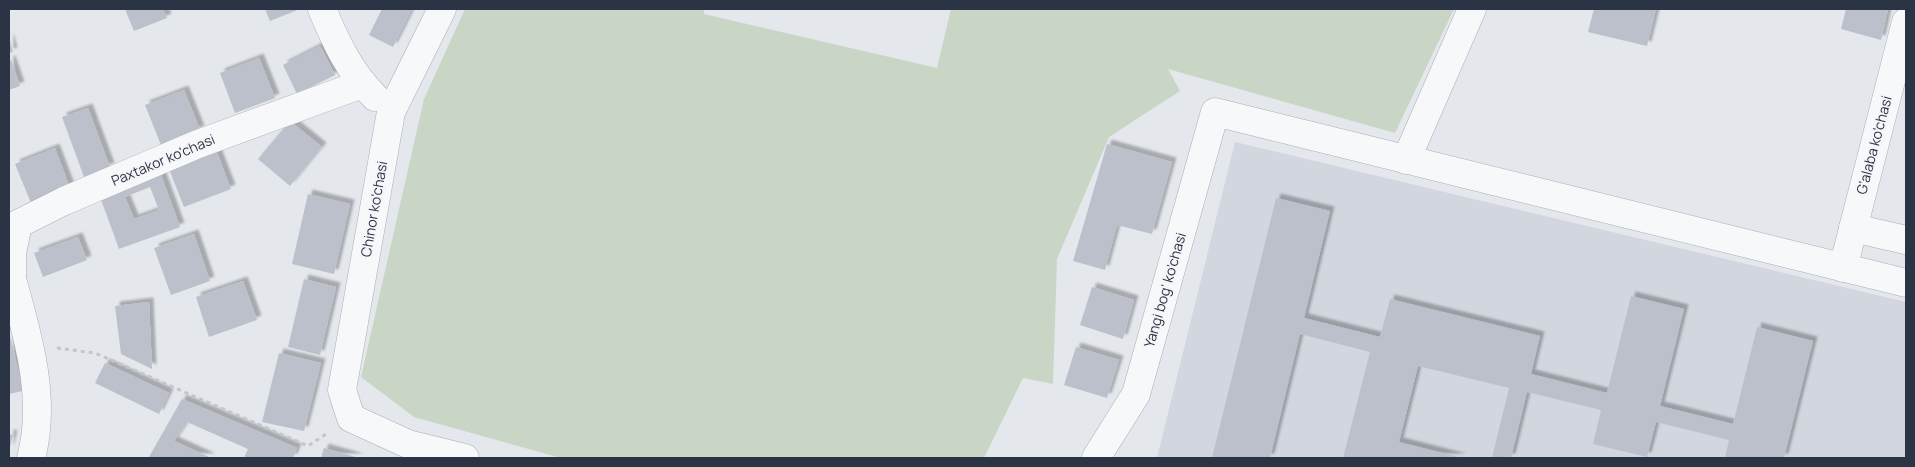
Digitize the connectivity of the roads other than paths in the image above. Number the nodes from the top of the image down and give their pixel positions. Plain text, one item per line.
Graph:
1 (322, 9) edge
2 (442, 9) edge
3 (1472, 9) edge
4 (1906, 22) edge
5 (362, 84) junction
6 (391, 112) junction
7 (1406, 160) junction
8 (1853, 228) junction
9 (1906, 240) edge
10 (1843, 268) junction
11 (10, 277) edge
12 (1906, 283) edge
13 (31, 458) edge
14 (465, 458) edge
15 (1096, 458) edge

1 - 5 street
2 - 6 street, Chinor ko'chasi
3 - 7 street
4 - 8 street, G'alaba ko'chasi
5 - 6 street
5 - 11 street, Paxtakor ko'chasi
6 - 14 street, Chinor ko'chasi
7 - 10 street
7 - 15 street, Yangi bog' ko'chasi
8 - 9 street
8 - 10 street, G'alaba ko'chasi
10 - 12 street
11 - 13 street

